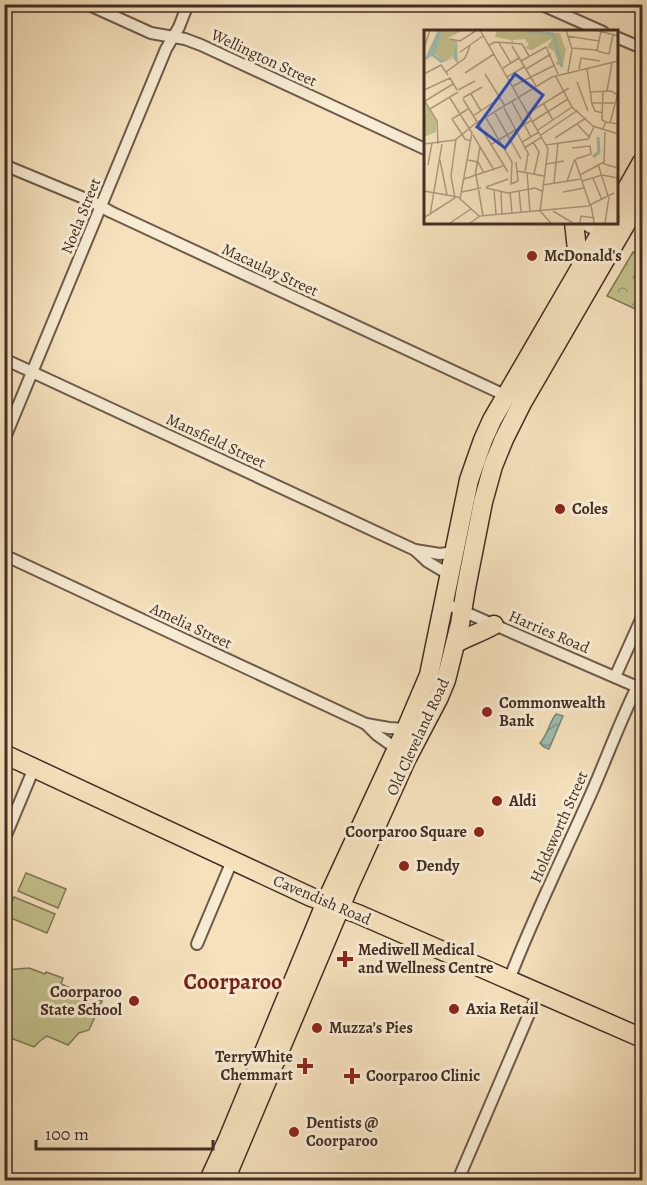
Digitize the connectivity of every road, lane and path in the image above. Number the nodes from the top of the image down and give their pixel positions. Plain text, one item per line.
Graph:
1 (87, 4) edge
2 (188, 4) edge
3 (540, 4) edge
4 (598, 30) edge
5 (173, 37) junction
6 (617, 38) edge
7 (642, 48) edge
8 (424, 149) edge
9 (642, 162) edge
10 (4, 165) edge
11 (642, 196) edge
12 (617, 205) edge
13 (101, 207) junction
14 (617, 222) edge
15 (574, 224) edge
16 (586, 224) edge
17 (608, 232) edge
18 (582, 265) junction
19 (4, 359) edge
20 (32, 372) junction
21 (514, 399) junction
22 (4, 440) edge
23 (415, 550) junction
24 (454, 552) junction
25 (4, 555) edge
26 (450, 575) junction
27 (444, 603) junction
28 (463, 610) junction
29 (642, 617) edge
30 (494, 625) junction
31 (456, 643) junction
32 (615, 676) junction
33 (640, 688) edge
34 (366, 724) junction
35 (406, 729) junction
36 (397, 749) junction
37 (4, 754) edge
38 (34, 768) junction
39 (4, 840) edge
40 (232, 861) junction
41 (333, 905) junction
42 (197, 944) dead end
43 (509, 980) junction
44 (538, 993) junction
45 (642, 1038) edge
46 (209, 1180) edge
47 (225, 1180) edge
48 (458, 1180) edge

1 - 5 street, Wellington Street
2 - 5 street, Noela Street
3 - 4 street
5 - 8 street, Wellington Street
5 - 13 street, Noela Street
6 - 7 street
9 - 12 main road
10 - 13 street, Macaulay Street
11 - 14 main road, Old Cleveland Road
13 - 20 street, Noela Street
13 - 21 street, Macaulay Street
15 - 18 main road
16 - 17 street
17 - 18 main road, Old Cleveland Road
17 - 21 main road, Old Cleveland Road
18 - 21 main road, Old Cleveland Road
19 - 20 street, Mansfield Street
20 - 22 street, Noela Street
20 - 23 street, Mansfield Street
21 - 24 main road, Old Cleveland Road
21 - 28 main road, Old Cleveland Road
23 - 24 street, Mansfield Street
23 - 26 street, Mansfield Street
24 - 26 main road, Old Cleveland Road
25 - 34 street, Amelia Street
26 - 27 main road, Old Cleveland Road
27 - 28 street, Harries Road
27 - 35 main road, Old Cleveland Road
28 - 30 street, Harries Road
28 - 31 main road, Old Cleveland Road
29 - 32 street
30 - 31 main road
30 - 32 street, Harries Road
31 - 41 main road, Old Cleveland Road
32 - 33 street, Harries Road
33 - 43 street, Holdsworth Street
34 - 35 street, Amelia Street
34 - 36 street, Amelia Street
35 - 36 main road, Old Cleveland Road
36 - 41 main road, Old Cleveland Road
37 - 38 main road, Cavendish Road
38 - 39 street
38 - 40 main road, Cavendish Road
40 - 41 main road, Cavendish Road
40 - 42 street
41 - 43 main road, Cavendish Road
41 - 46 main road, Old Cleveland Road
41 - 47 main road, Old Cleveland Road
43 - 44 main road, Cavendish Road
44 - 45 main road, Cavendish Road
44 - 48 street

